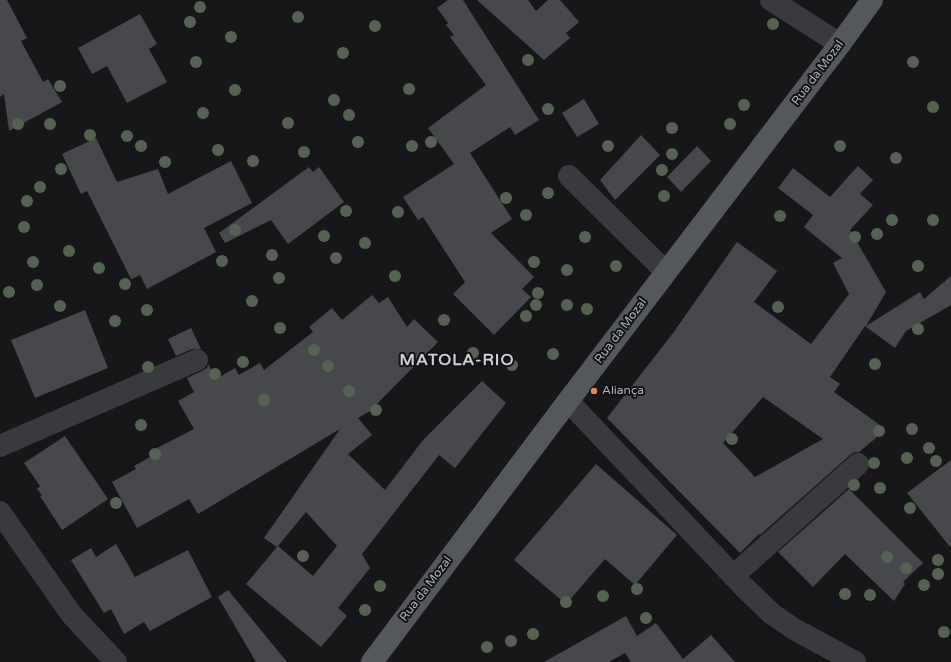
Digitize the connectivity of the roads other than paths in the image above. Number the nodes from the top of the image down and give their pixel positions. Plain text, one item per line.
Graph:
1 (772, 0) edge
2 (872, 0) edge
3 (840, 44) junction
4 (569, 176) dead end
5 (666, 272) junction
6 (197, 360) dead end
7 (568, 401) junction
8 (0, 446) edge
9 (858, 464) dead end
10 (0, 512) edge
11 (733, 576) junction
12 (845, 659) edge
13 (116, 662) edge
14 (372, 662) edge

1 - 3 street
2 - 3 main road, Rua da Mozal
3 - 5 main road, Rua da Mozal
4 - 5 street
5 - 7 main road, Rua da Mozal
6 - 8 street
7 - 11 street
7 - 14 main road, Rua da Mozal
9 - 11 street
10 - 13 street
11 - 12 street

